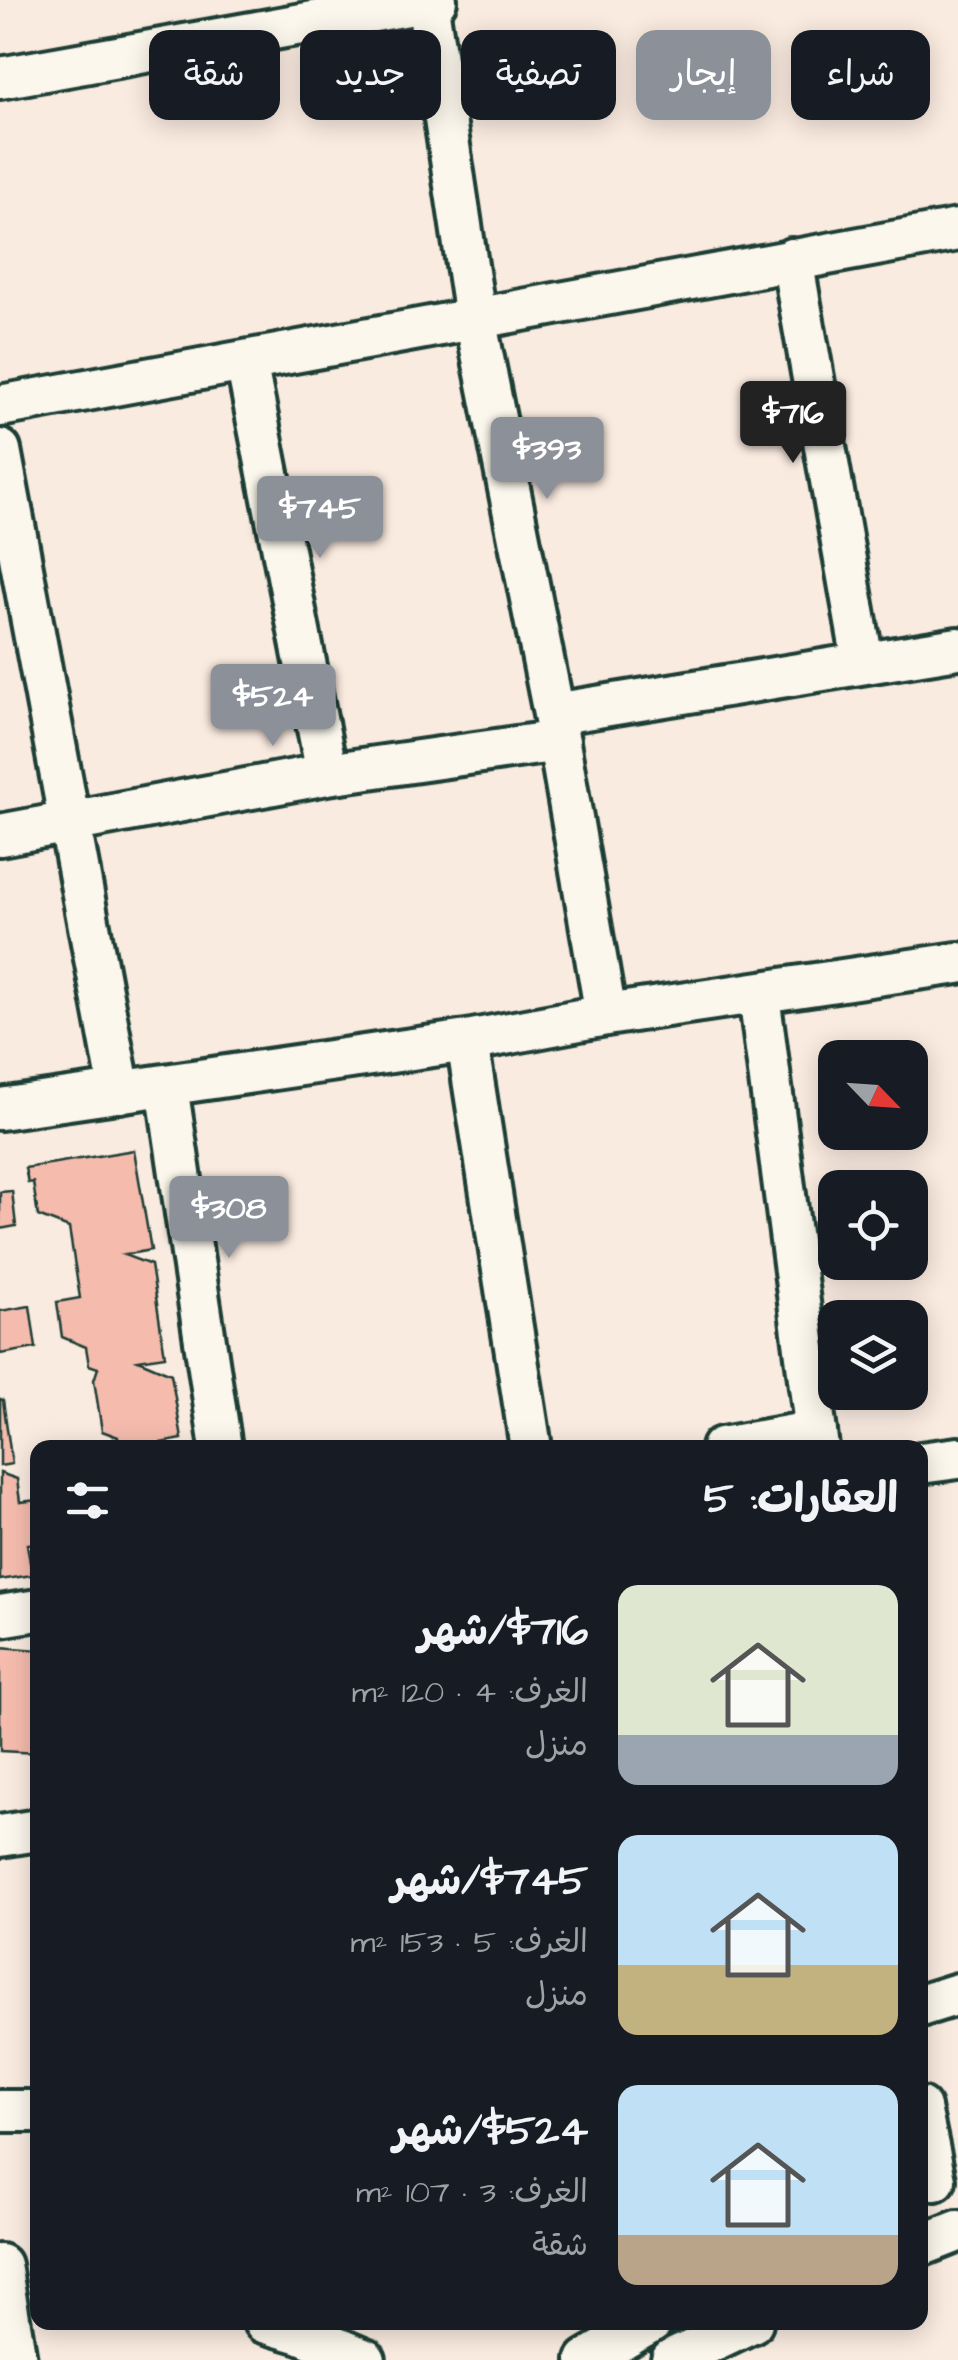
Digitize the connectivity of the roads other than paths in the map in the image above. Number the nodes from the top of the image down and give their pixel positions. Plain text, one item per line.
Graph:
1 (430, 0) edge
2 (0, 78) edge
3 (958, 230) edge
4 (792, 258) junction
5 (475, 318) junction
6 (246, 361) junction
7 (0, 406) edge
8 (0, 450) edge
9 (958, 648) edge
10 (862, 662) junction
11 (557, 728) junction
12 (326, 774) junction
13 (68, 823) junction
14 (0, 835) edge
15 (958, 963) edge
16 (759, 994) junction
17 (606, 1016) junction
18 (467, 1041) junction
19 (167, 1086) junction
20 (120, 1092) junction
21 (0, 1109) edge
22 (817, 1439) edge
23 (221, 1440) edge
24 (530, 1440) edge
25 (958, 1458) edge
26 (928, 1462) edge
27 (30, 1611) edge
28 (0, 1616) edge
29 (30, 1831) edge
30 (0, 1836) edge
31 (958, 1994) edge
32 (928, 2003) edge
33 (0, 2111) edge
34 (30, 2111) edge
35 (928, 2140) edge
36 (938, 2181) edge
37 (15, 2291) edge
38 (291, 2330) edge
39 (638, 2330) edge
40 (732, 2330) edge
41 (688, 2347) edge
42 (16, 2360) edge
43 (365, 2360) edge
44 (587, 2360) edge

1 - 2 street
1 - 5 street
3 - 4 street
4 - 5 street
4 - 10 street
5 - 6 street
5 - 11 street
6 - 7 street
6 - 12 street
8 - 13 street
9 - 10 street
10 - 11 street
11 - 12 street
11 - 17 street
12 - 13 street
13 - 14 street
13 - 20 street
15 - 16 street
16 - 17 street
16 - 22 street
17 - 18 street
18 - 19 street
18 - 24 street
19 - 20 street
19 - 23 street
20 - 21 street
25 - 26 street
27 - 28 street
29 - 30 street
31 - 32 street
33 - 34 street
35 - 36 street
37 - 42 street
38 - 43 street
39 - 44 street
40 - 41 street

